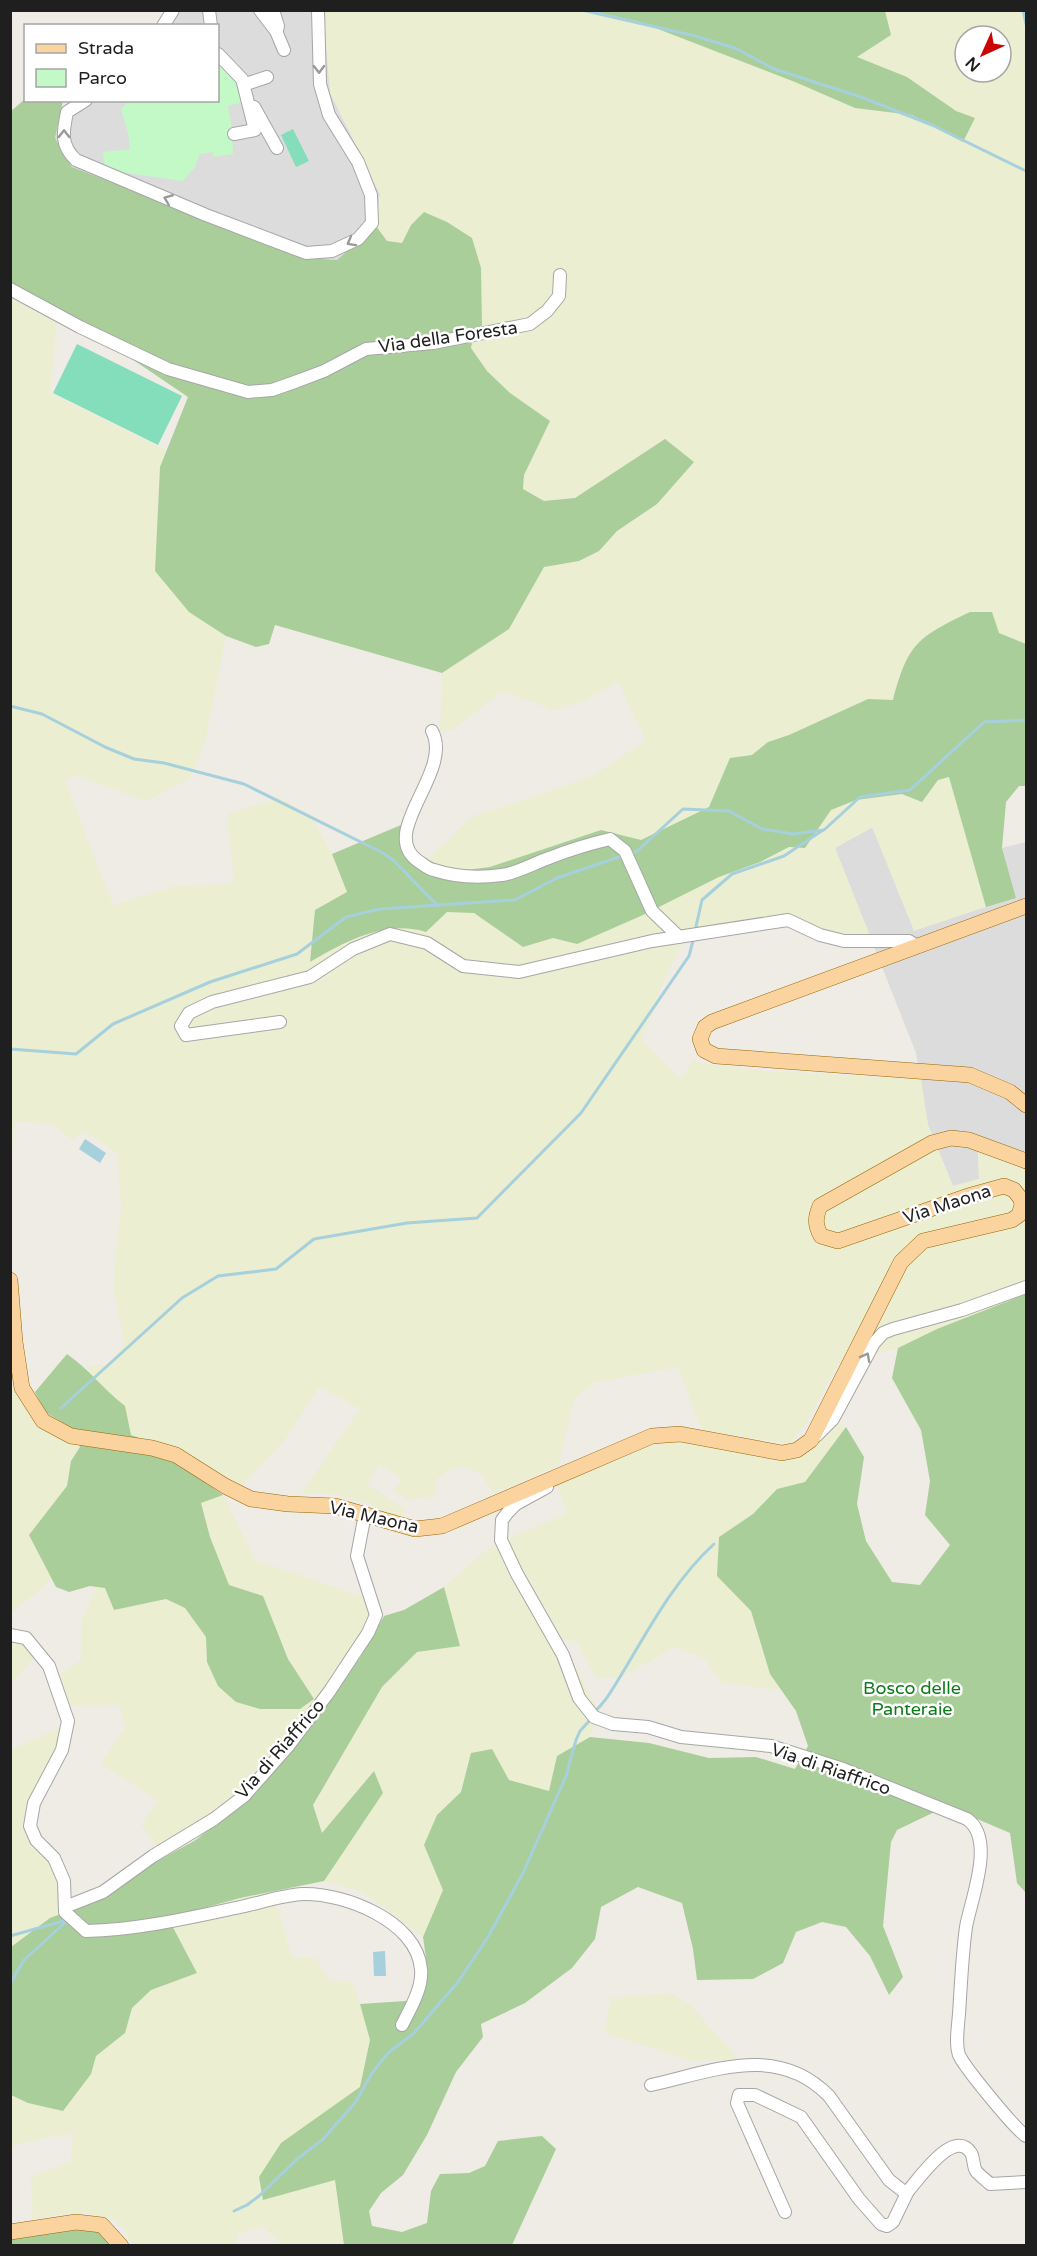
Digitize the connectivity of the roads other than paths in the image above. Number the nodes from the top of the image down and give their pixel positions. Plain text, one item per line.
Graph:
1 (173, 10) edge
2 (260, 10) edge
3 (273, 10) edge
4 (318, 10) edge
5 (164, 24) edge
6 (276, 31) junction
7 (284, 50) dead end
8 (219, 55) edge
9 (237, 75) junction
10 (267, 77) dead end
11 (249, 83) junction
12 (83, 102) edge
13 (234, 134) dead end
14 (277, 148) dead end
15 (560, 275) dead end
16 (10, 290) edge
17 (432, 731) dead end
18 (1026, 906) edge
19 (679, 937) junction
20 (917, 946) junction
21 (280, 1022) dead end
22 (1026, 1105) edge
23 (1026, 1161) edge
24 (10, 1280) edge
25 (1026, 1287) edge
26 (811, 1440) junction
27 (552, 1481) junction
28 (365, 1514) junction
29 (10, 1635) edge
30 (65, 1907) junction
31 (402, 2025) dead end
32 (651, 2085) dead end
33 (1026, 2136) edge
34 (1026, 2182) edge
35 (908, 2191) junction
36 (785, 2212) dead end
37 (10, 2232) edge
38 (121, 2246) edge

1 - 5 street
2 - 6 street
3 - 6 street
4 -> 12 street
6 - 7 street
8 - 9 street
9 - 11 street
9 - 13 street
10 - 11 street
11 - 14 street
15 - 16 street, Via della Foresta
17 - 19 street
18 - 20 main road
19 - 20 street
19 - 21 street
20 - 22 main road
23 - 26 main road, Via Maona
24 - 28 main road, Via Maona
26 -> 25 street, Via Maona
26 - 27 main road, Via Maona
27 - 28 main road, Via Maona
27 - 33 street, Via di Riaffrico
28 - 30 street, Via di Riaffrico
29 - 30 street
30 - 31 street
32 - 35 street
34 - 35 street
35 - 36 street
37 - 38 main road

